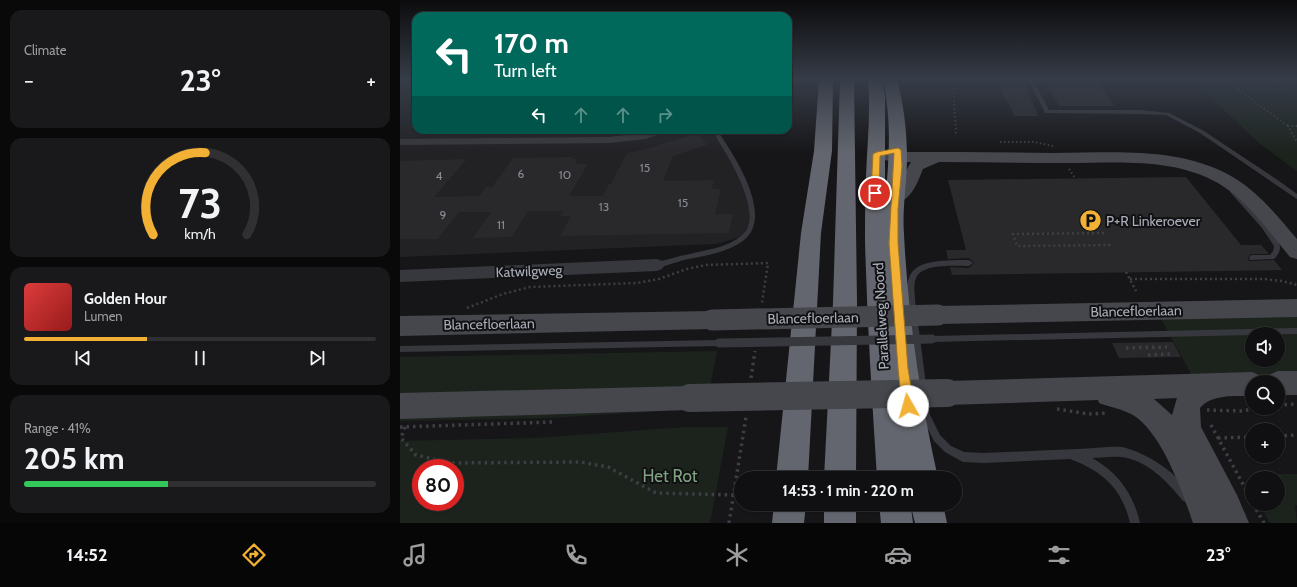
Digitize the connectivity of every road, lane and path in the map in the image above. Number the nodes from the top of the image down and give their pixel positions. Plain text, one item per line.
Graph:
1 (815, 104) edge
2 (825, 104) edge
3 (847, 104) edge
4 (879, 104) edge
5 (894, 104) edge
6 (954, 104) edge
7 (1043, 104) edge
8 (1260, 104) edge
9 (824, 123) junction
10 (1288, 126) junction
11 (1297, 126) edge
12 (651, 134) edge
13 (717, 134) edge
14 (956, 134) dead end
15 (400, 142) edge
16 (1000, 142) dead end
17 (1297, 142) edge
18 (1056, 148) dead end
19 (891, 154) junction
20 (935, 158) junction
21 (1210, 173) junction
22 (1297, 197) edge
23 (896, 198) junction
24 (1104, 233) dead end
25 (1297, 242) edge
26 (1111, 245) dead end
27 (1297, 252) edge
28 (1252, 258) dead end
29 (768, 263) dead end
30 (969, 263) dead end
31 (657, 265) joint
32 (1126, 272) dead end
33 (400, 276) edge
34 (1130, 279) junction
35 (1297, 285) edge
36 (1136, 291) dead end
37 (1294, 307) edge
38 (462, 310) dead end
39 (400, 326) edge
40 (1297, 331) edge
41 (1167, 347) dead end
42 (1126, 348) dead end
43 (400, 349) edge
44 (1171, 354) dead end
45 (1148, 355) dead end
46 (1285, 383) edge
47 (1297, 383) edge
48 (1244, 384) edge
49 (1076, 389) junction
50 (1297, 404) edge
51 (1285, 405) edge
52 (402, 416) edge
53 (1211, 425) dead end
54 (1297, 435) edge
55 (1285, 436) edge
56 (1245, 437) edge
57 (1218, 438) junction
58 (1068, 454) junction
59 (793, 471) edge
60 (840, 471) edge
61 (893, 471) edge
62 (921, 471) edge
63 (1245, 488) edge
64 (734, 495) dead end
65 (789, 511) edge
66 (840, 511) edge
67 (896, 511) edge
68 (928, 511) edge
69 (1257, 511) edge
70 (788, 523) edge
71 (840, 523) edge
72 (897, 523) edge
73 (931, 523) edge
74 (1135, 523) edge
75 (1208, 523) edge
76 (1233, 523) edge
77 (1264, 523) edge

1 - 9 highway
2 - 9 highway
3 - 60 highway
4 - 19 highway
5 - 19 highway
6 - 14 path
7 - 22 lane
8 - 10 path
9 - 59 highway
10 - 11 path
10 - 17 path
12 - 15 street
13 - 31 lane
16 - 18 path
19 - 20 main road
19 - 23 highway
19 - 25 main road
19 - 61 highway, Parallelweg Noord
20 - 21 main road
20 - 23 main road
21 - 27 main road
21 - 28 lane
23 - 62 highway
24 - 26 path
29 - 38 path
30 - 58 lane
31 - 33 street, Katwilgweg
32 - 34 path
34 - 35 path
34 - 36 path
37 - 39 main road, Blancefloerlaan, bridge
40 - 43 lane, bridge
41 - 42 path
44 - 45 path
46 - 47 main road
48 - 49 main road
48 - 76 main road
49 - 52 main road, bridge
49 - 75 main road
50 - 51 path
52 - 64 path
53 - 57 path
54 - 55 path
56 - 57 path
57 - 63 path
58 - 74 lane
58 - 75 lane
65 - 70 highway
66 - 71 highway
67 - 72 highway
68 - 73 highway
69 - 77 path

